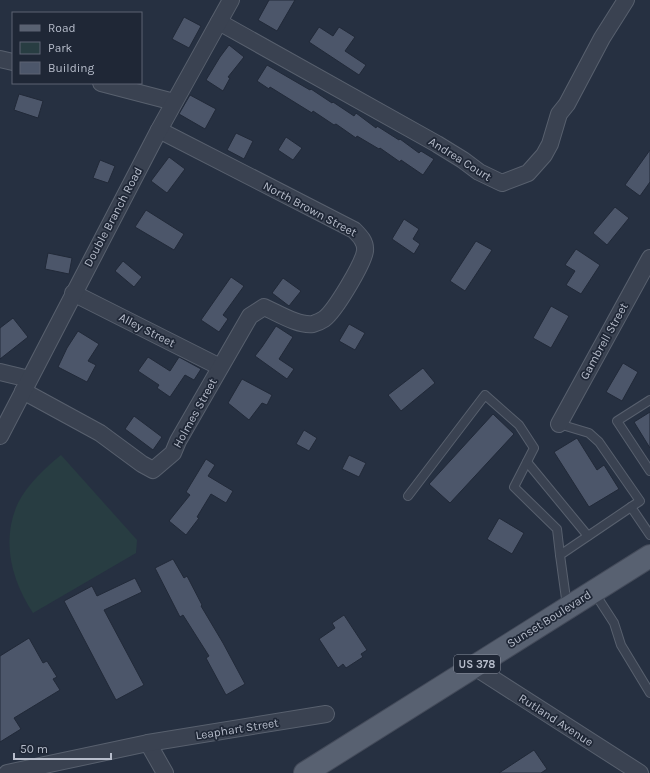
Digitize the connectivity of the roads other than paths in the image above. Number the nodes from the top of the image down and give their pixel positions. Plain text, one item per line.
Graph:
1 (231, 0) edge
2 (626, 0) edge
3 (219, 22) junction
4 (0, 59) edge
5 (12, 62) edge
6 (105, 84) edge
7 (174, 102) junction
8 (159, 130) junction
9 (650, 258) edge
10 (73, 293) junction
11 (264, 307) joint
12 (220, 367) junction
13 (0, 372) edge
14 (26, 385) junction
15 (650, 400) edge
16 (559, 424) joint
17 (0, 436) edge
18 (527, 462) junction
19 (650, 471) edge
20 (408, 496) dead end
21 (631, 507) junction
22 (650, 535) edge
23 (588, 536) junction
24 (560, 554) junction
25 (650, 556) edge
26 (593, 591) junction
27 (567, 608) junction
28 (473, 666) junction
29 (650, 693) edge
30 (326, 714) dead end
31 (148, 743) junction
32 (7, 773) edge
33 (165, 773) edge
34 (305, 773) edge
35 (640, 773) edge

1 - 3 street, Double Branch Road
2 - 3 street, Andrea Court
3 - 7 street, Double Branch Road
4 - 5 street
6 - 7 street
7 - 8 street, Double Branch Road
8 - 10 street, Double Branch Road
8 - 11 street, North Brown Street
9 - 16 street, Gambrell Street
10 - 12 street, Alley Street
10 - 14 street, Double Branch Road
11 - 12 street, Holmes Street
12 - 14 street, Holmes Street
13 - 14 street
14 - 17 street, Double Branch Road
15 - 19 lane
16 - 21 lane
18 - 20 lane
18 - 23 lane
18 - 24 lane
21 - 22 lane
21 - 23 lane
23 - 24 lane
24 - 27 lane
25 - 26 main road, Sunset Boulevard / US 378
26 - 27 main road, Sunset Boulevard / US 378
26 - 29 lane
27 - 28 main road, Sunset Boulevard / US 378
28 - 34 main road, Sunset Boulevard / US 378
28 - 35 street, Rutland Avenue
30 - 31 street, Leaphart Street
31 - 32 street, Leaphart Street
31 - 33 street

